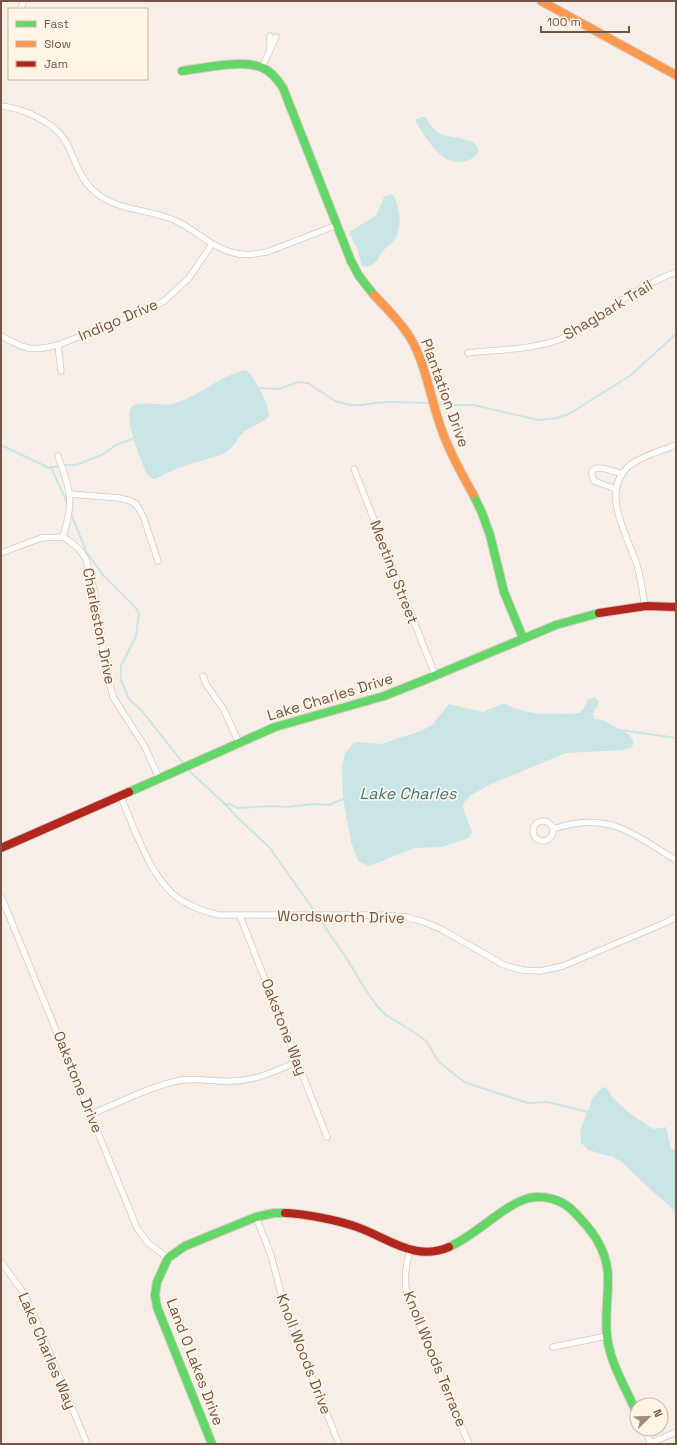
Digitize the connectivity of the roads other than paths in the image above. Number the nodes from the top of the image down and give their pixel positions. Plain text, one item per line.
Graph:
1 (541, 1) edge
2 (270, 36) dead end
3 (276, 37) dead end
4 (270, 49) junction
5 (262, 67) junction
6 (182, 71) dead end
7 (676, 75) edge
8 (1, 106) edge
9 (337, 225) junction
10 (212, 244) junction
11 (676, 272) edge
12 (1, 336) edge
13 (58, 345) junction
14 (468, 352) dead end
15 (61, 371) dead end
16 (676, 445) edge
17 (58, 456) dead end
18 (354, 469) dead end
19 (622, 474) junction
20 (616, 489) junction
21 (70, 494) junction
22 (63, 537) junction
23 (1, 553) edge
24 (158, 561) dead end
25 (645, 607) junction
26 (676, 607) edge
27 (523, 638) junction
28 (435, 675) junction
29 (203, 676) dead end
30 (239, 743) junction
31 (159, 778) junction
32 (120, 795) junction
33 (553, 829) dead end
34 (1, 848) edge
35 (676, 860) edge
36 (1, 896) edge
37 (240, 916) junction
38 (676, 917) edge
39 (297, 1062) junction
40 (91, 1114) junction
41 (327, 1137) dead end
42 (256, 1217) junction
43 (410, 1250) junction
44 (168, 1258) junction
45 (1, 1262) edge
46 (607, 1336) junction
47 (553, 1347) dead end
48 (630, 1397) edge
49 (676, 1432) edge
50 (87, 1444) edge
51 (212, 1444) edge
52 (339, 1444) edge
53 (469, 1444) edge
54 (650, 1444) edge

1 - 7 street
2 - 4 street
3 - 4 street
4 - 5 street
5 - 6 street, Plantation Drive
5 - 9 street, Plantation Drive
8 - 10 street
9 - 10 street
9 - 27 street, Plantation Drive
10 - 13 street, Indigo Drive
11 - 14 street, Shagbark Trail
12 - 13 street, Indigo Drive
13 - 15 street
16 - 19 street
17 - 21 street
18 - 28 street, Meeting Street
19 - 20 street
19 - 20 street
20 - 25 street
21 - 22 street
21 - 24 street
22 - 23 street
22 - 31 street, Charleston Drive
25 - 26 street, Lake Charles Drive
25 - 27 street, Lake Charles Drive
27 - 28 street, Lake Charles Drive
28 - 30 street, Lake Charles Drive
29 - 30 street
30 - 31 street, Lake Charles Drive
31 - 32 street, Lake Charles Drive
32 - 34 street, Lake Charles Drive
32 - 37 street, Wordsworth Drive
33 - 35 street
36 - 40 street, Oakstone Drive
37 - 38 street, Wordsworth Drive
37 - 39 street, Oakstone Way
39 - 40 street
39 - 41 street, Oakstone Way
40 - 44 street, Oakstone Drive
42 - 43 street, Land O Lakes Drive
42 - 44 street, Land O Lakes Drive
42 - 52 street, Knoll Woods Drive
43 - 46 street, Land O Lakes Drive
43 - 53 street, Knoll Woods Terrace
44 - 51 street, Land O Lakes Drive
45 - 50 street, Lake Charles Way
46 - 47 street
46 - 48 street, Land O Lakes Drive
49 - 54 street

